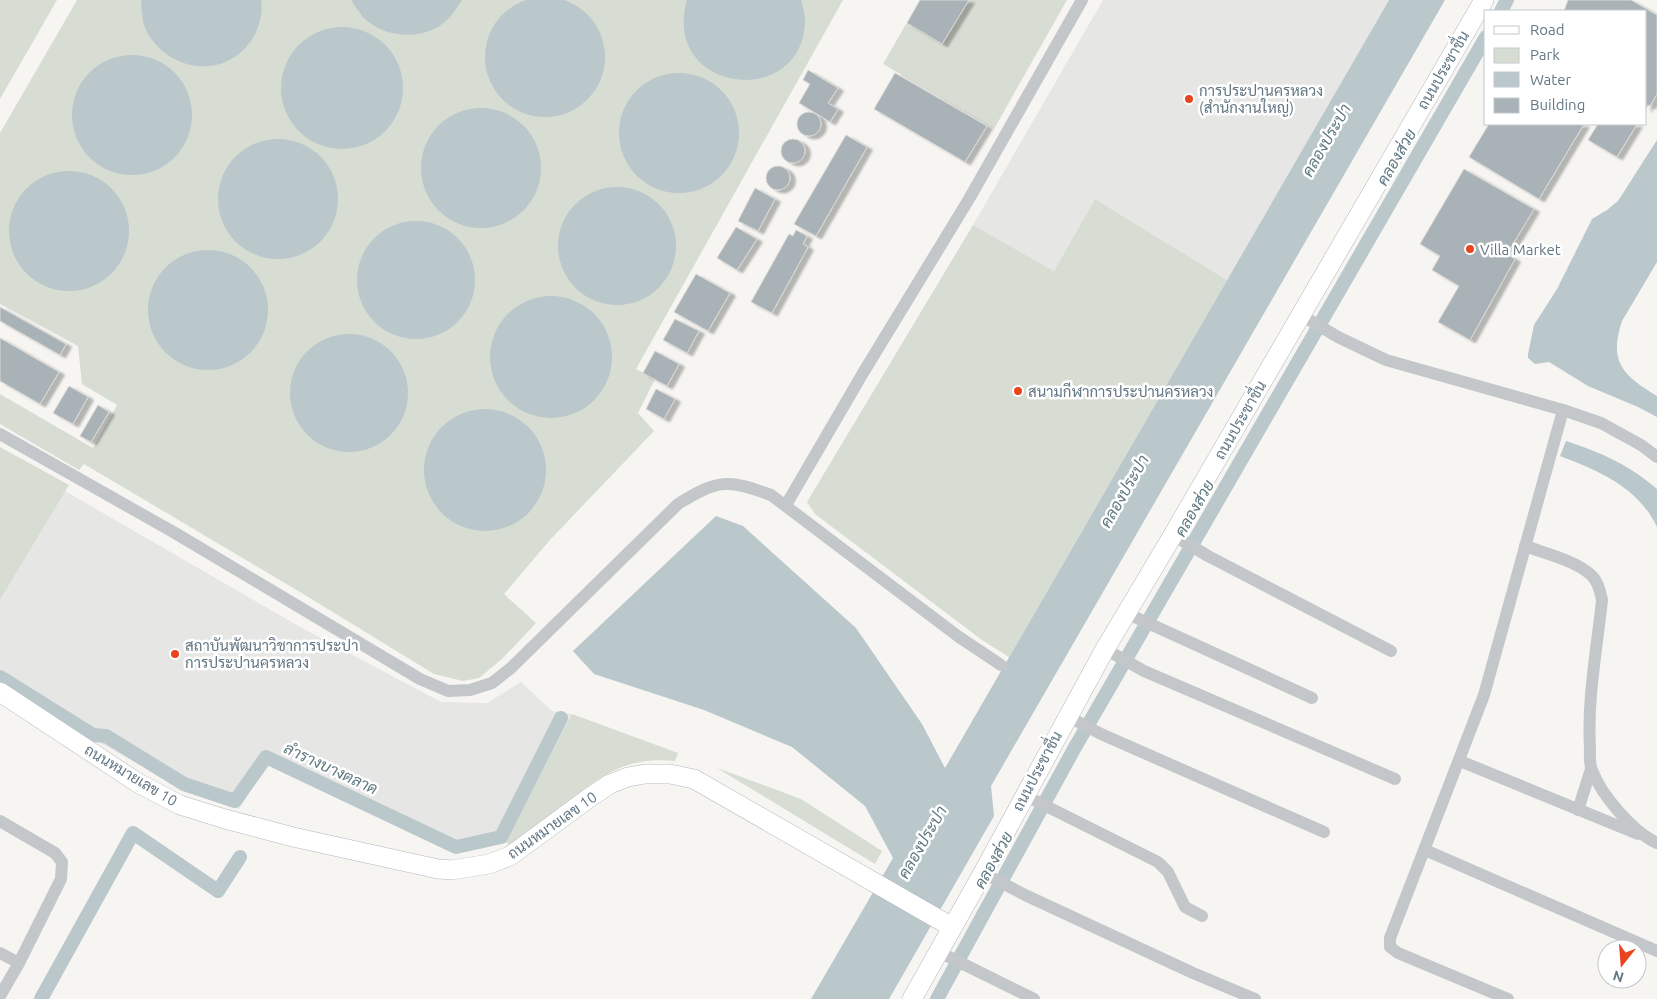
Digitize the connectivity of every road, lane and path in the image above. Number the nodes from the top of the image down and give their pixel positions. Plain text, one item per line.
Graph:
1 (1082, 0) edge
2 (1484, 0) edge
3 (1306, 318) junction
4 (1563, 410) junction
5 (0, 434) edge
6 (1657, 457) edge
7 (786, 505) junction
8 (1179, 539) junction
9 (1525, 546) junction
10 (1133, 616) junction
11 (1391, 651) dead end
12 (1112, 653) junction
13 (1002, 665) dead end
14 (0, 692) edge
15 (1312, 698) dead end
16 (1073, 719) junction
17 (1460, 761) junction
18 (1591, 769) junction
19 (1395, 779) dead end
20 (1033, 799) junction
21 (1578, 810) junction
22 (0, 821) edge
23 (1324, 832) dead end
24 (1653, 841) edge
25 (1425, 850) junction
26 (989, 876) junction
27 (1202, 916) dead end
28 (946, 924) junction
29 (1657, 951) edge
30 (0, 953) edge
31 (944, 955) junction
32 (20, 963) junction
33 (0, 996) edge
34 (912, 999) edge
35 (1034, 999) edge
36 (1255, 999) edge
37 (1508, 999) edge

1 - 7 street
2 - 3 main road, ถนนประชาชื่น
3 - 4 street
3 - 8 main road, ถนนประชาชื่น
4 - 6 street
4 - 9 street
5 - 7 street
7 - 13 street
8 - 10 main road, ถนนประชาชื่น
8 - 11 street
9 - 17 street
9 - 18 street
10 - 12 main road, ถนนประชาชื่น
10 - 15 street
12 - 16 main road, ถนนประชาชื่น
12 - 19 street
14 - 28 main road, ถนนหมายเลข 10
16 - 20 main road, ถนนประชาชื่น
16 - 23 street
17 - 21 street
17 - 25 street
18 - 21 street
18 - 24 street
20 - 26 main road, ถนนประชาชื่น
20 - 27 street
21 - 24 street
22 - 32 street
25 - 29 street
25 - 37 street
26 - 28 main road, ถนนประชาชื่น
26 - 36 street
28 - 31 main road, ถนนประชาชื่น
30 - 32 street
31 - 34 main road, ถนนประชาชื่น
31 - 35 street
32 - 33 street

